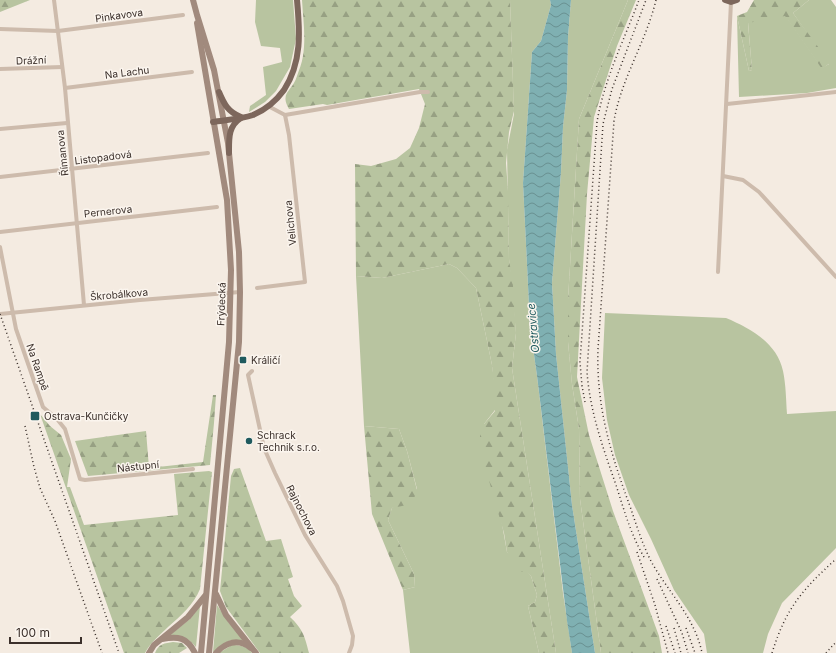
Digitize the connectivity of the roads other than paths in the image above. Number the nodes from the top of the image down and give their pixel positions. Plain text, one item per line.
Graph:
1 (54, 0) edge
2 (193, 0) edge
3 (297, 0) edge
4 (731, 1) edge
5 (183, 15) dead end
6 (197, 15) junction
7 (0, 29) edge
8 (58, 31) junction
9 (62, 67) junction
10 (0, 69) edge
11 (192, 72) dead end
12 (65, 88) junction
13 (218, 92) junction
14 (428, 92) dead end
15 (836, 92) edge
16 (727, 104) junction
17 (268, 106) junction
18 (285, 115) junction
19 (242, 117) junction
20 (224, 120) junction
21 (213, 122) junction
22 (67, 123) junction
23 (0, 129) edge
24 (208, 153) dead end
25 (229, 153) junction
26 (72, 169) junction
27 (723, 176) junction
28 (0, 177) edge
29 (217, 207) dead end
30 (77, 223) junction
31 (0, 232) edge
32 (0, 247) edge
33 (718, 272) dead end
34 (836, 277) edge
35 (257, 288) dead end
36 (240, 292) junction
37 (231, 293) junction
38 (84, 306) junction
39 (12, 312) junction
40 (0, 314) edge
41 (252, 371) dead end
42 (193, 469) dead end
43 (85, 480) joint
44 (215, 592) junction
45 (205, 596) junction
46 (160, 639) junction
47 (255, 652) edge
48 (148, 653) edge
49 (195, 653) edge
50 (200, 653) edge
51 (209, 653) edge
52 (216, 653) edge
53 (349, 653) edge

1 - 8 street, Římanova
2 - 6 main road, Frýdecká
3 - 17 main road
4 - 16 street
5 - 8 street, Pinkavova
6 - 13 main road, Frýdecká
6 - 21 main road, Frýdecká
7 - 8 street, Pinkavova
8 - 9 street, Římanova
9 - 10 street, Drážní
9 - 12 street, Římanova
11 - 12 street, Na Lachu
12 - 22 street, Římanova
13 - 19 main road
13 - 20 main road, Frýdecká
14 - 18 street
15 - 16 street
16 - 27 street
17 - 18 street
17 - 19 main road
18 - 35 street, Velichova
19 - 20 main road
19 - 25 main road
20 - 21 main road
20 - 25 main road, Frýdecká
21 - 37 main road, Frýdecká
22 - 23 street
22 - 26 street, Římanova
24 - 26 street, Listopadová
25 - 36 main road, Frýdecká
26 - 28 street, Listopadová
26 - 30 street, Římanova
27 - 33 street
27 - 34 street
29 - 30 street, Pernerova
30 - 31 street, Pernerova
30 - 38 street, Římanova
32 - 39 street, Na Rampě
36 - 37 street, Škrobálkova
36 - 44 main road, Frýdecká
37 - 38 street, Škrobálkova
37 - 45 main road, Frýdecká
38 - 39 street, Škrobálkova
39 - 40 street, Škrobálkova
39 - 43 street, Na Rampě
41 - 53 street, Rajnochova
42 - 43 street, Nástupní
44 - 47 main road
44 - 51 main road, Frýdecká
45 - 46 main road
45 - 50 main road, Frýdecká
46 - 48 main road
46 - 49 main road
47 - 52 main road

